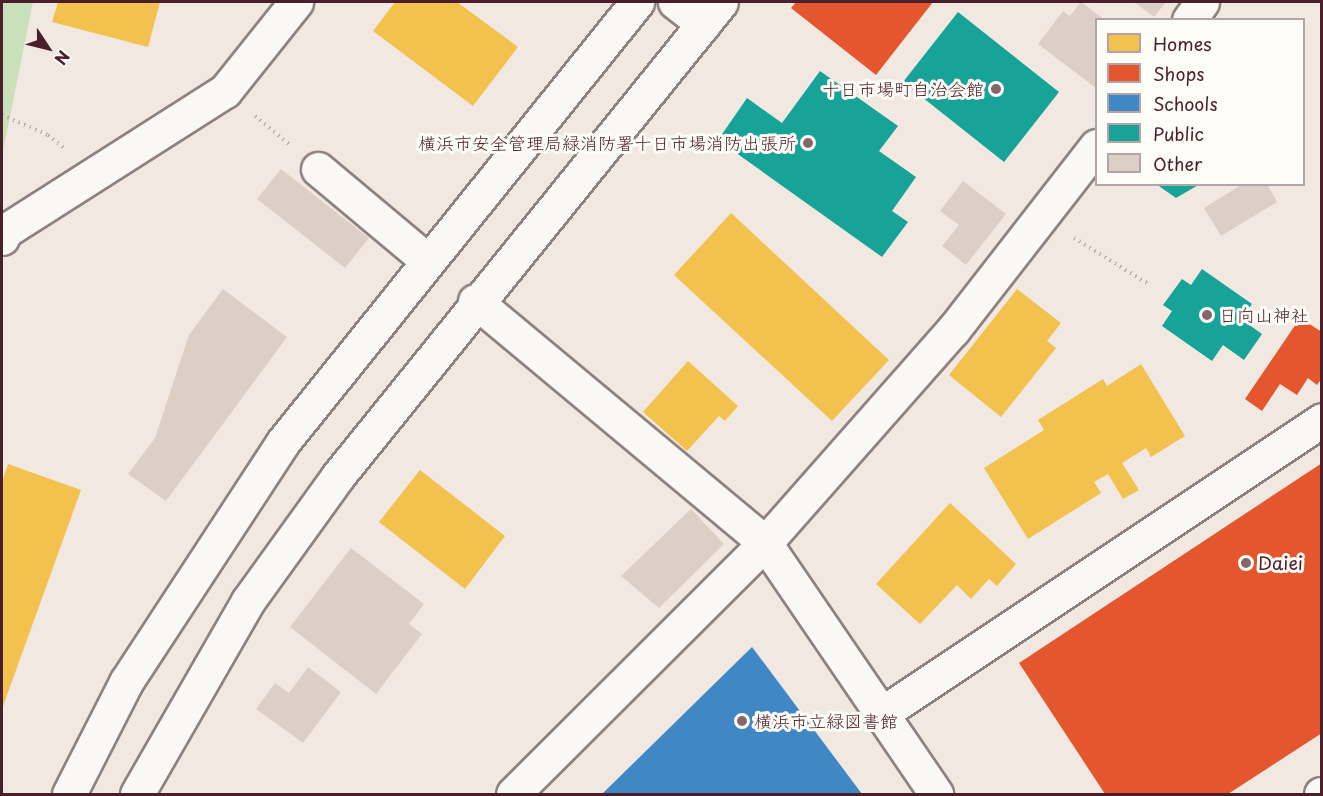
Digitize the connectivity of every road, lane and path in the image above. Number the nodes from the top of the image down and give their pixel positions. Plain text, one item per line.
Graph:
1 (296, 2) edge
2 (638, 2) edge
3 (675, 2) edge
4 (1202, 2) edge
5 (712, 13) edge
6 (1190, 18) edge
7 (225, 91) junction
8 (2, 115) edge
9 (1095, 147) edge
10 (318, 169) joint
11 (95, 175) junction
12 (1042, 219) junction
13 (2, 238) edge
14 (428, 261) junction
15 (1150, 285) dead end
16 (476, 301) junction
17 (1322, 420) edge
18 (765, 543) junction
19 (884, 712) junction
20 (69, 795) edge
21 (137, 795) edge
22 (513, 795) edge
23 (936, 795) edge

1 - 7 street
2 - 14 street
3 - 5 street
4 - 6 street
5 - 16 street
7 - 10 path
7 - 11 street
8 - 11 path
9 - 12 street
10 - 14 street
11 - 13 street
12 - 15 path
12 - 18 street
14 - 20 street
16 - 18 street
16 - 21 street
17 - 19 street
18 - 19 street
18 - 22 street
19 - 23 street

